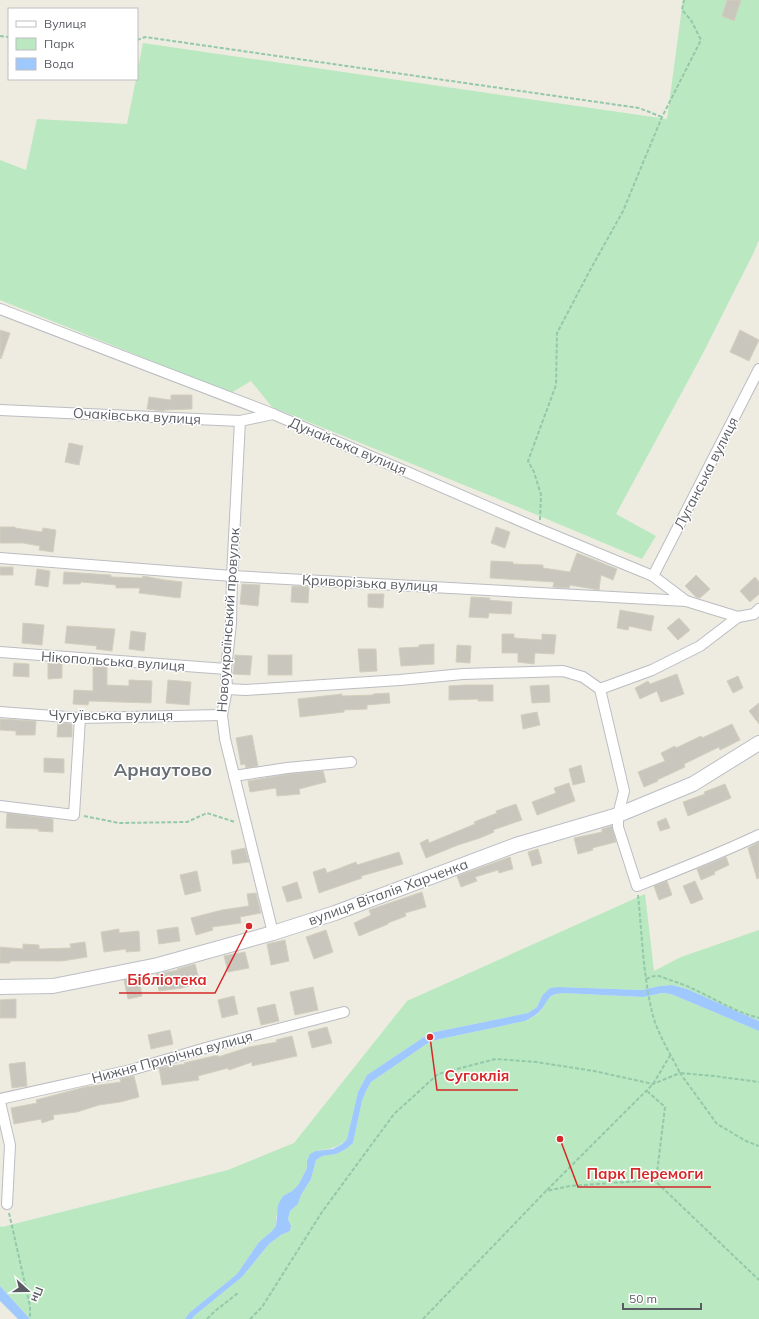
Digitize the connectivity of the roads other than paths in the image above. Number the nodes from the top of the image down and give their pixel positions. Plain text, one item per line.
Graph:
1 (0, 309) edge
2 (759, 369) edge
3 (0, 410) edge
4 (274, 414) junction
5 (240, 421) junction
6 (0, 558) edge
7 (232, 576) junction
8 (653, 576) junction
9 (686, 601) junction
10 (757, 614) edge
11 (738, 617) junction
12 (0, 652) edge
13 (226, 669) junction
14 (227, 689) junction
15 (600, 689) junction
16 (0, 712) edge
17 (222, 715) junction
18 (80, 718) junction
19 (759, 743) edge
20 (351, 762) dead end
21 (234, 776) junction
22 (0, 806) edge
23 (618, 815) junction
24 (759, 835) edge
25 (273, 932) junction
26 (0, 987) edge
27 (344, 1012) dead end
28 (0, 1099) edge
29 (0, 1102) edge
30 (7, 1204) road end

1 - 4 street, Дунайська вулиця
2 - 8 street, Луганська вулиця
3 - 5 street, Очаківська вулиця
4 - 5 street, Очаківська вулиця
4 - 8 street, Дунайська вулиця
5 - 7 street, Новоукраїнський провулок
6 - 7 street, Криворізька вулиця
7 - 9 street, Криворізька вулиця
7 - 13 street, Новоукраїнський провулок
8 - 9 street, Дунайська вулиця
9 - 11 street, Криворізька вулиця
10 - 11 street
11 - 15 street
12 - 13 street, Нікопольська вулиця
13 - 14 street, Новоукраїнський провулок
14 - 15 street
14 - 17 street, Новоукраїнський провулок
15 - 23 street
16 - 18 street, Чугуївська вулиця
17 - 18 street, Чугуївська вулиця
17 - 21 street, Новоукраїнський провулок
18 - 22 street
19 - 23 street, вулиця Віталія Харченка
20 - 21 street
21 - 25 street, Новоукраїнський провулок
23 - 24 street
23 - 25 street, вулиця Віталія Харченка
25 - 26 street, вулиця Віталія Харченка
27 - 28 street, Нижня Прирічна вулиця
29 - 30 street

